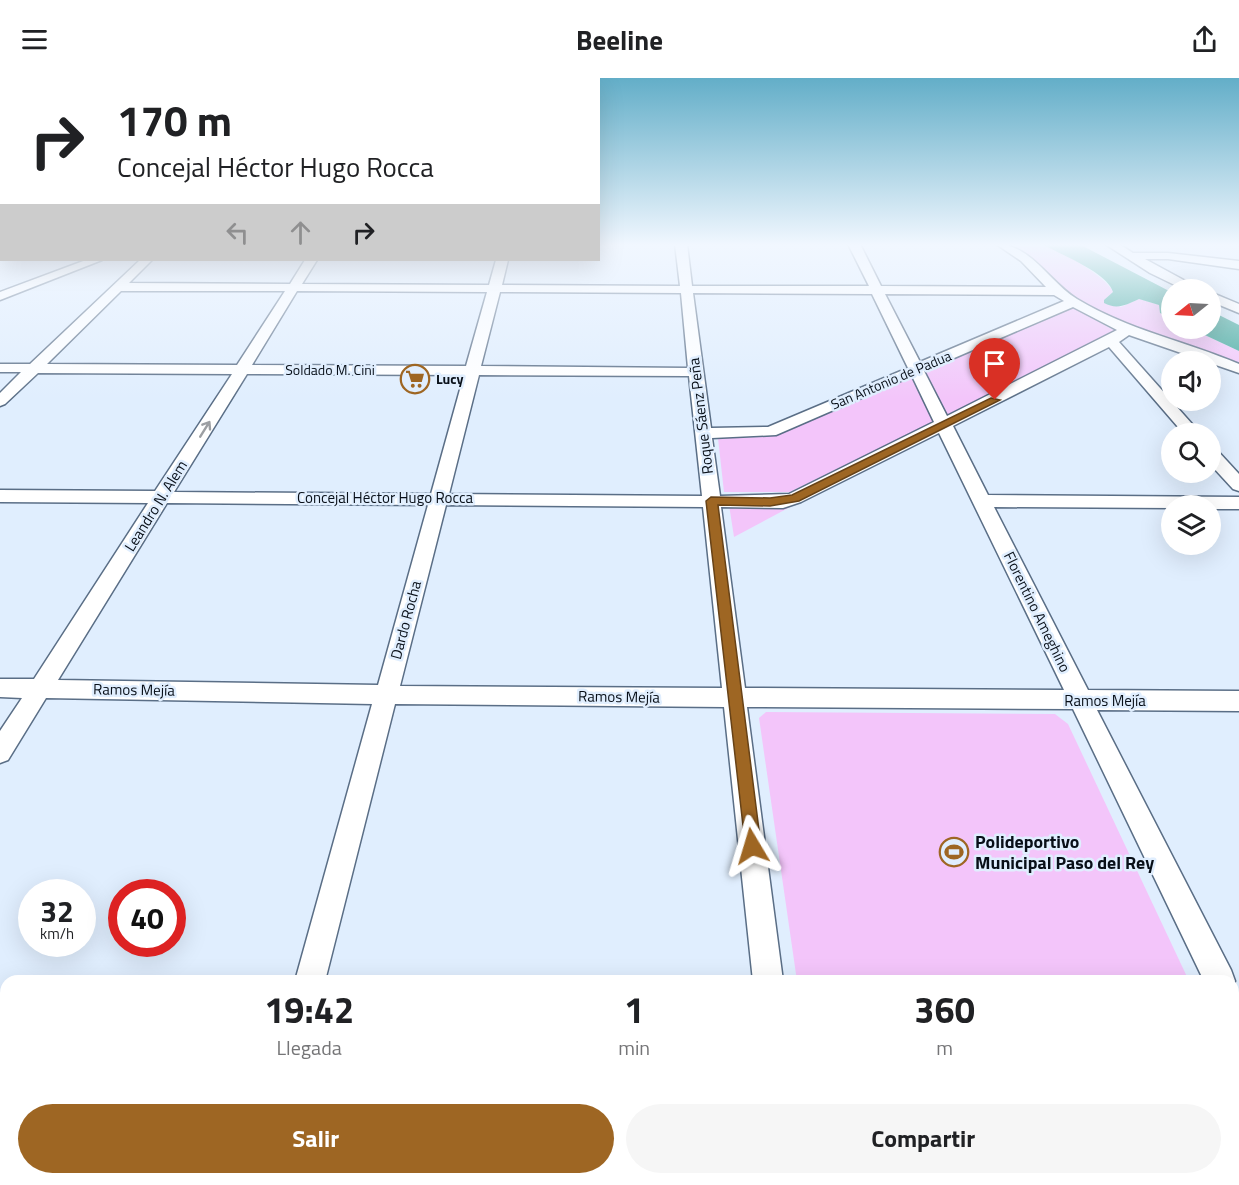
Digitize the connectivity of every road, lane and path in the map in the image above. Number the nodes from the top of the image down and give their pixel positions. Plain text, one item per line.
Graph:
1 (110, 296) edge
2 (289, 296) edge
3 (493, 296) edge
4 (688, 296) edge
5 (880, 296) edge
6 (1064, 296) edge
7 (1221, 301) edge
8 (1073, 302) junction
9 (1239, 308) edge
10 (1127, 330) junction
11 (1111, 341) junction
12 (0, 368) edge
13 (33, 369) junction
14 (916, 369) junction
15 (1239, 369) edge
16 (242, 370) junction
17 (472, 371) junction
18 (696, 372) junction
19 (0, 401) edge
20 (1183, 423) edge
21 (944, 425) junction
22 (703, 433) junction
23 (1221, 465) edge
24 (1239, 485) edge
25 (0, 496) edge
26 (162, 497) junction
27 (438, 499) junction
28 (711, 501) junction
29 (982, 501) junction
30 (1239, 502) edge
31 (0, 687) edge
32 (41, 688) junction
33 (386, 695) junction
34 (734, 698) junction
35 (1081, 701) junction
36 (1239, 701) edge
37 (0, 752) edge
38 (312, 975) edge
39 (767, 975) edge
40 (1217, 975) edge

1 - 13 street
2 - 16 street, Leandro N. Alem
3 - 17 street, Dardo Rocha
4 - 18 street, Roque Sáenz Peña
5 - 14 street, Florentino Ameghino
6 - 8 street
7 - 9 street
8 - 10 street
8 - 14 street, San Antonio de Padua
10 - 11 street
10 - 15 street
11 - 20 street
11 - 21 street
12 - 13 street, Soldado M. Cini
13 - 16 street, Soldado M. Cini
13 - 19 street
14 - 21 street, Florentino Ameghino
14 - 22 street, San Antonio de Padua
16 - 17 street, Soldado M. Cini
26 -> 16 street, Leandro N. Alem
17 - 18 street, Soldado M. Cini
17 - 27 street, Dardo Rocha
18 - 22 street, Roque Sáenz Peña
21 - 28 street, Concejal Héctor Hugo Rocca
21 - 29 street, Florentino Ameghino
22 - 28 street, Roque Sáenz Peña
23 - 24 street
25 - 26 street, Concejal Héctor Hugo Rocca
26 - 27 street, Concejal Héctor Hugo Rocca
26 - 32 street, Leandro N. Alem
27 - 28 street, Concejal Héctor Hugo Rocca
27 - 33 street, Dardo Rocha
28 - 34 street, Roque Sáenz Peña
29 - 30 street
29 - 35 street, Florentino Ameghino
31 - 32 street, Ramos Mejía
32 - 33 street, Ramos Mejía
32 - 37 street, Leandro N. Alem
33 - 34 street, Ramos Mejía
33 - 38 street, Dardo Rocha
34 - 35 street, Ramos Mejía
34 - 39 street, Roque Sáenz Peña
35 - 36 street, Ramos Mejía
35 - 40 street, Florentino Ameghino

